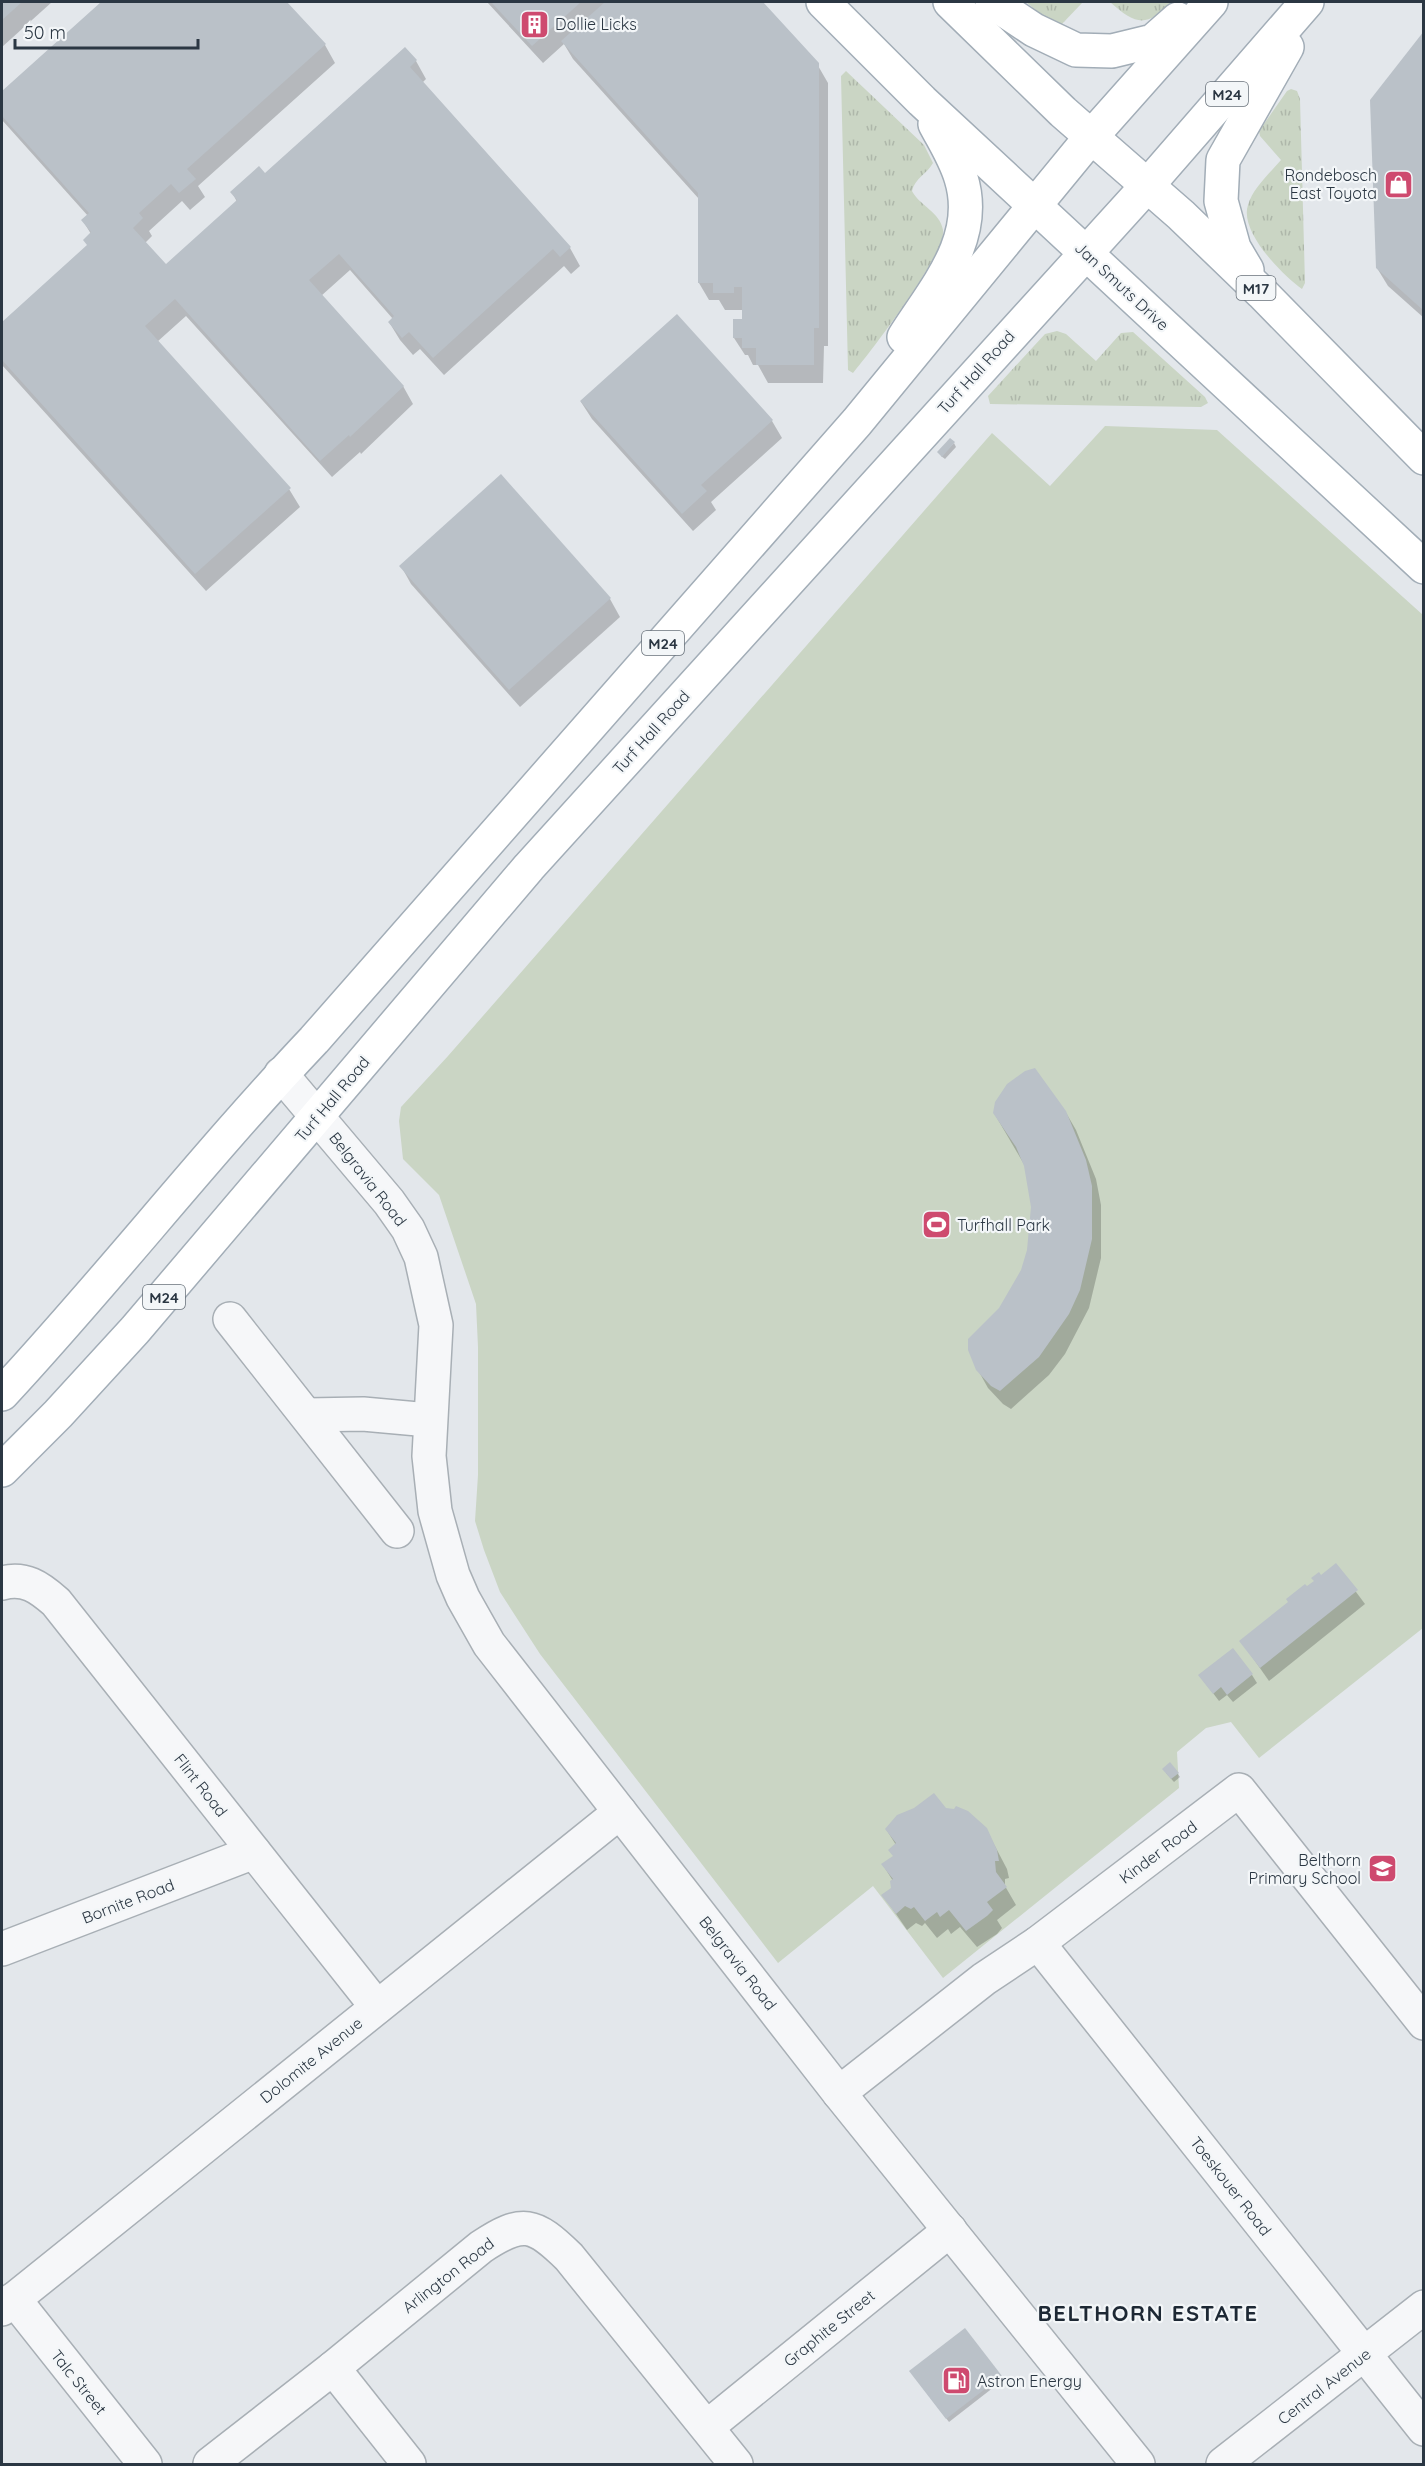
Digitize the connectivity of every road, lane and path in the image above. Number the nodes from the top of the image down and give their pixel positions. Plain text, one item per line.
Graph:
1 (823, 2) edge
2 (950, 2) edge
3 (992, 2) edge
4 (1199, 2) edge
5 (1211, 2) edge
6 (1307, 2) edge
7 (1314, 2) edge
8 (922, 101) junction
9 (1091, 137) junction
10 (1147, 186) junction
11 (1036, 205) junction
12 (1086, 253) junction
13 (1262, 293) junction
14 (857, 422) junction
15 (1424, 458) edge
16 (1424, 567) edge
17 (281, 1074) junction
18 (318, 1117) junction
19 (230, 1319) dead end
20 (2, 1394) edge
21 (307, 1415) junction
22 (429, 1420) junction
23 (2, 1470) edge
24 (397, 1531) dead end
25 (8, 1582) edge
26 (620, 1812) junction
27 (254, 1852) junction
28 (1038, 1942) junction
29 (2, 1949) edge
30 (377, 2007) junction
31 (1424, 2023) edge
32 (839, 2093) junction
33 (950, 2230) junction
34 (8, 2304) edge
35 (1424, 2307) edge
36 (1364, 2354) junction
37 (333, 2368) junction
38 (707, 2427) junction
39 (1424, 2429) edge
40 (145, 2464) edge
41 (210, 2464) edge
42 (409, 2464) edge
43 (736, 2464) edge
44 (1137, 2464) edge
45 (1223, 2464) edge

1 - 8 main road, Jan Smuts Drive
2 - 9 main road, M17
3 - 4 main road
5 - 9 main road, M24
6 - 10 main road, Turf Hall Road / M24
7 - 13 main road
8 - 11 main road, Jan Smuts Drive
8 - 14 main road
9 - 10 main road, M17
9 - 11 main road, M24
10 - 12 main road, Turf Hall Road / M24
10 - 13 main road, M17
11 - 12 main road, Jan Smuts Drive
11 - 14 main road, M24
12 - 16 main road, Jan Smuts Drive
12 - 18 main road, Turf Hall Road / M24
13 - 15 main road, M17
14 - 17 main road, M24
17 - 18 street, Belgravia Road
17 - 20 main road, M24
18 - 22 street, Belgravia Road
18 - 23 main road, Turf Hall Road / M24
19 - 21 street
21 - 22 street
21 - 24 street
22 - 26 street, Belgravia Road
25 - 27 street, Flint Road
26 - 30 street, Dolomite Avenue
26 - 32 street, Belgravia Road
27 - 29 street, Bornite Road
27 - 30 street, Flint Road
28 - 31 street, Kinder Road
28 - 32 street, Kinder Road
28 - 36 street, Toeskouer Road
30 - 34 street, Dolomite Avenue
32 - 33 street, Belgravia Road
33 - 38 street, Graphite Street
33 - 44 street, Belgravia Road
34 - 40 street, Talc Street
35 - 36 street, Central Avenue
36 - 39 street, Toeskouer Road
36 - 45 street, Central Avenue
37 - 38 street, Arlington Road
37 - 41 street, Arlington Road
37 - 42 street
38 - 43 street, Arlington Road

